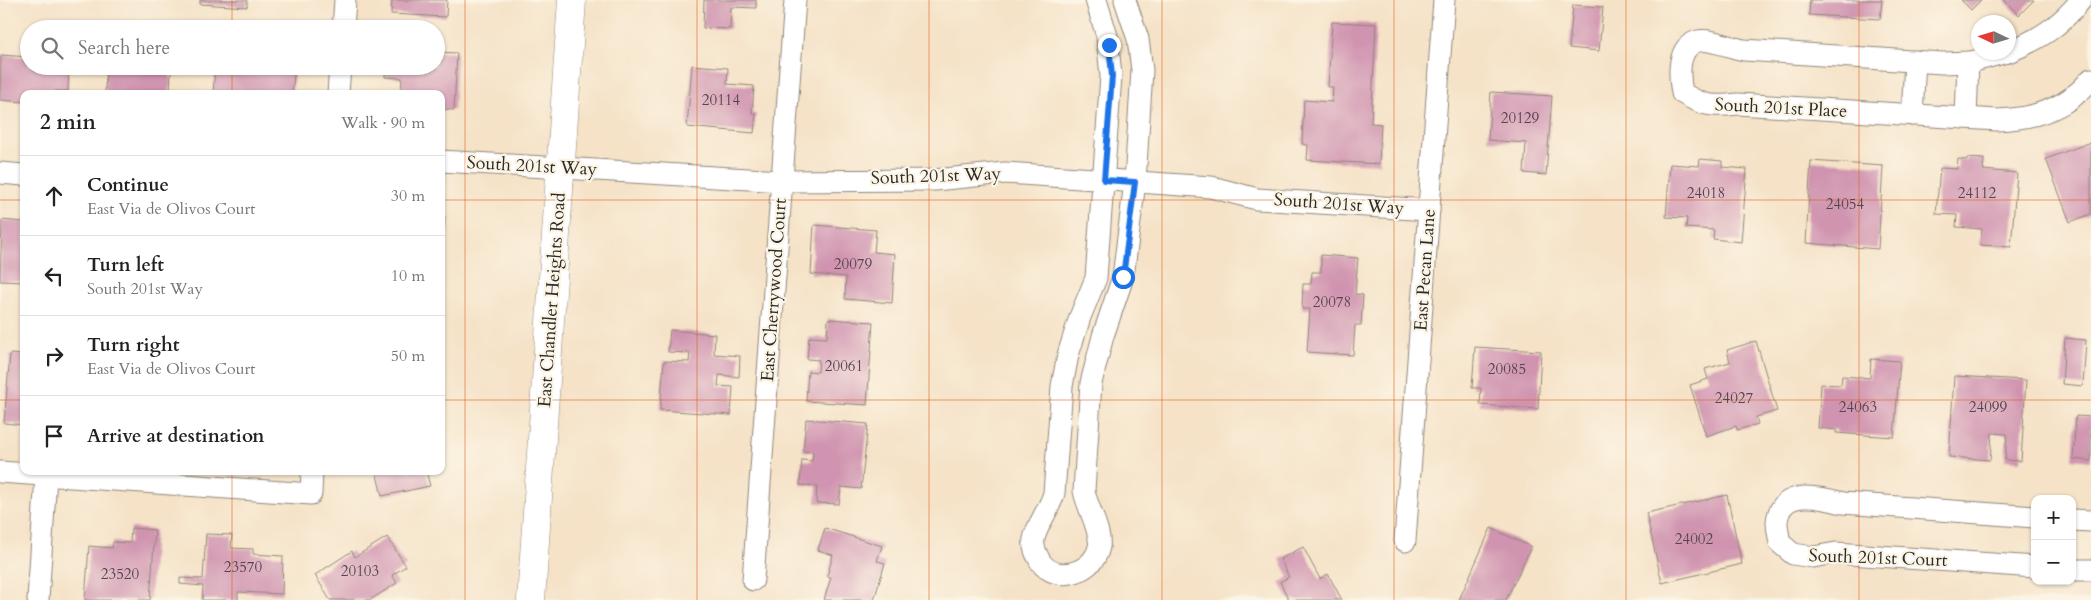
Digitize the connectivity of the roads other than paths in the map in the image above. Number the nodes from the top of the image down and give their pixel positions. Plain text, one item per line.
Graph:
1 (345, 0) edge
2 (572, 0) edge
3 (795, 0) edge
4 (1125, 0) edge
5 (1444, 0) edge
6 (2081, 0) edge
7 (1101, 1) edge
8 (344, 20) edge
9 (2016, 48) edge
10 (1976, 60) edge
11 (1915, 61) junction
12 (1968, 62) junction
13 (339, 75) edge
14 (2091, 79) edge
15 (338, 90) edge
16 (1912, 115) junction
17 (1966, 118) junction
18 (445, 160) edge
19 (561, 168) junction
20 (0, 174) edge
21 (20, 175) edge
22 (1104, 180) junction
23 (782, 181) junction
24 (1135, 182) junction
25 (1429, 210) junction
26 (1096, 278) junction
27 (1122, 283) junction
28 (1058, 456) junction
29 (1085, 457) junction
30 (0, 472) edge
31 (20, 474) edge
32 (34, 475) edge
33 (312, 475) edge
34 (46, 476) junction
35 (2031, 517) edge
36 (2076, 520) edge
37 (2091, 521) edge
38 (1405, 541) dead end
39 (2031, 568) edge
40 (2076, 570) edge
41 (2091, 570) edge
42 (753, 580) dead end
43 (38, 600) edge
44 (531, 600) edge

1 - 8 street
2 - 19 main road, East Chandler Heights Road
3 - 23 street, East Cherrywood Court
4 - 24 street
5 - 25 street, East Pecan Lane
6 - 9 street, South 201st Place
7 - 22 street
10 - 12 street, South 201st Place
11 - 12 street, South 201st Place
11 - 16 street
11 - 16 street, South 201st Place
12 - 17 street
13 - 15 street
14 - 17 street, South 201st Place
16 - 17 street, South 201st Place
18 - 19 street, South 201st Way
19 - 23 street, South 201st Way
19 - 44 main road, East Chandler Heights Road
20 - 21 street
22 - 23 street, South 201st Way
22 - 24 street, South 201st Way
22 - 26 street
23 - 42 street, East Cherrywood Court
24 - 25 street, South 201st Way
24 - 27 street
25 - 38 street, East Pecan Lane
26 - 27 street
26 - 28 street
27 - 29 street
28 - 29 street
28 - 29 street
30 - 31 street
32 - 34 street
33 - 34 street
34 - 43 street
35 - 39 street, South 201st Court
36 - 37 street
40 - 41 street

